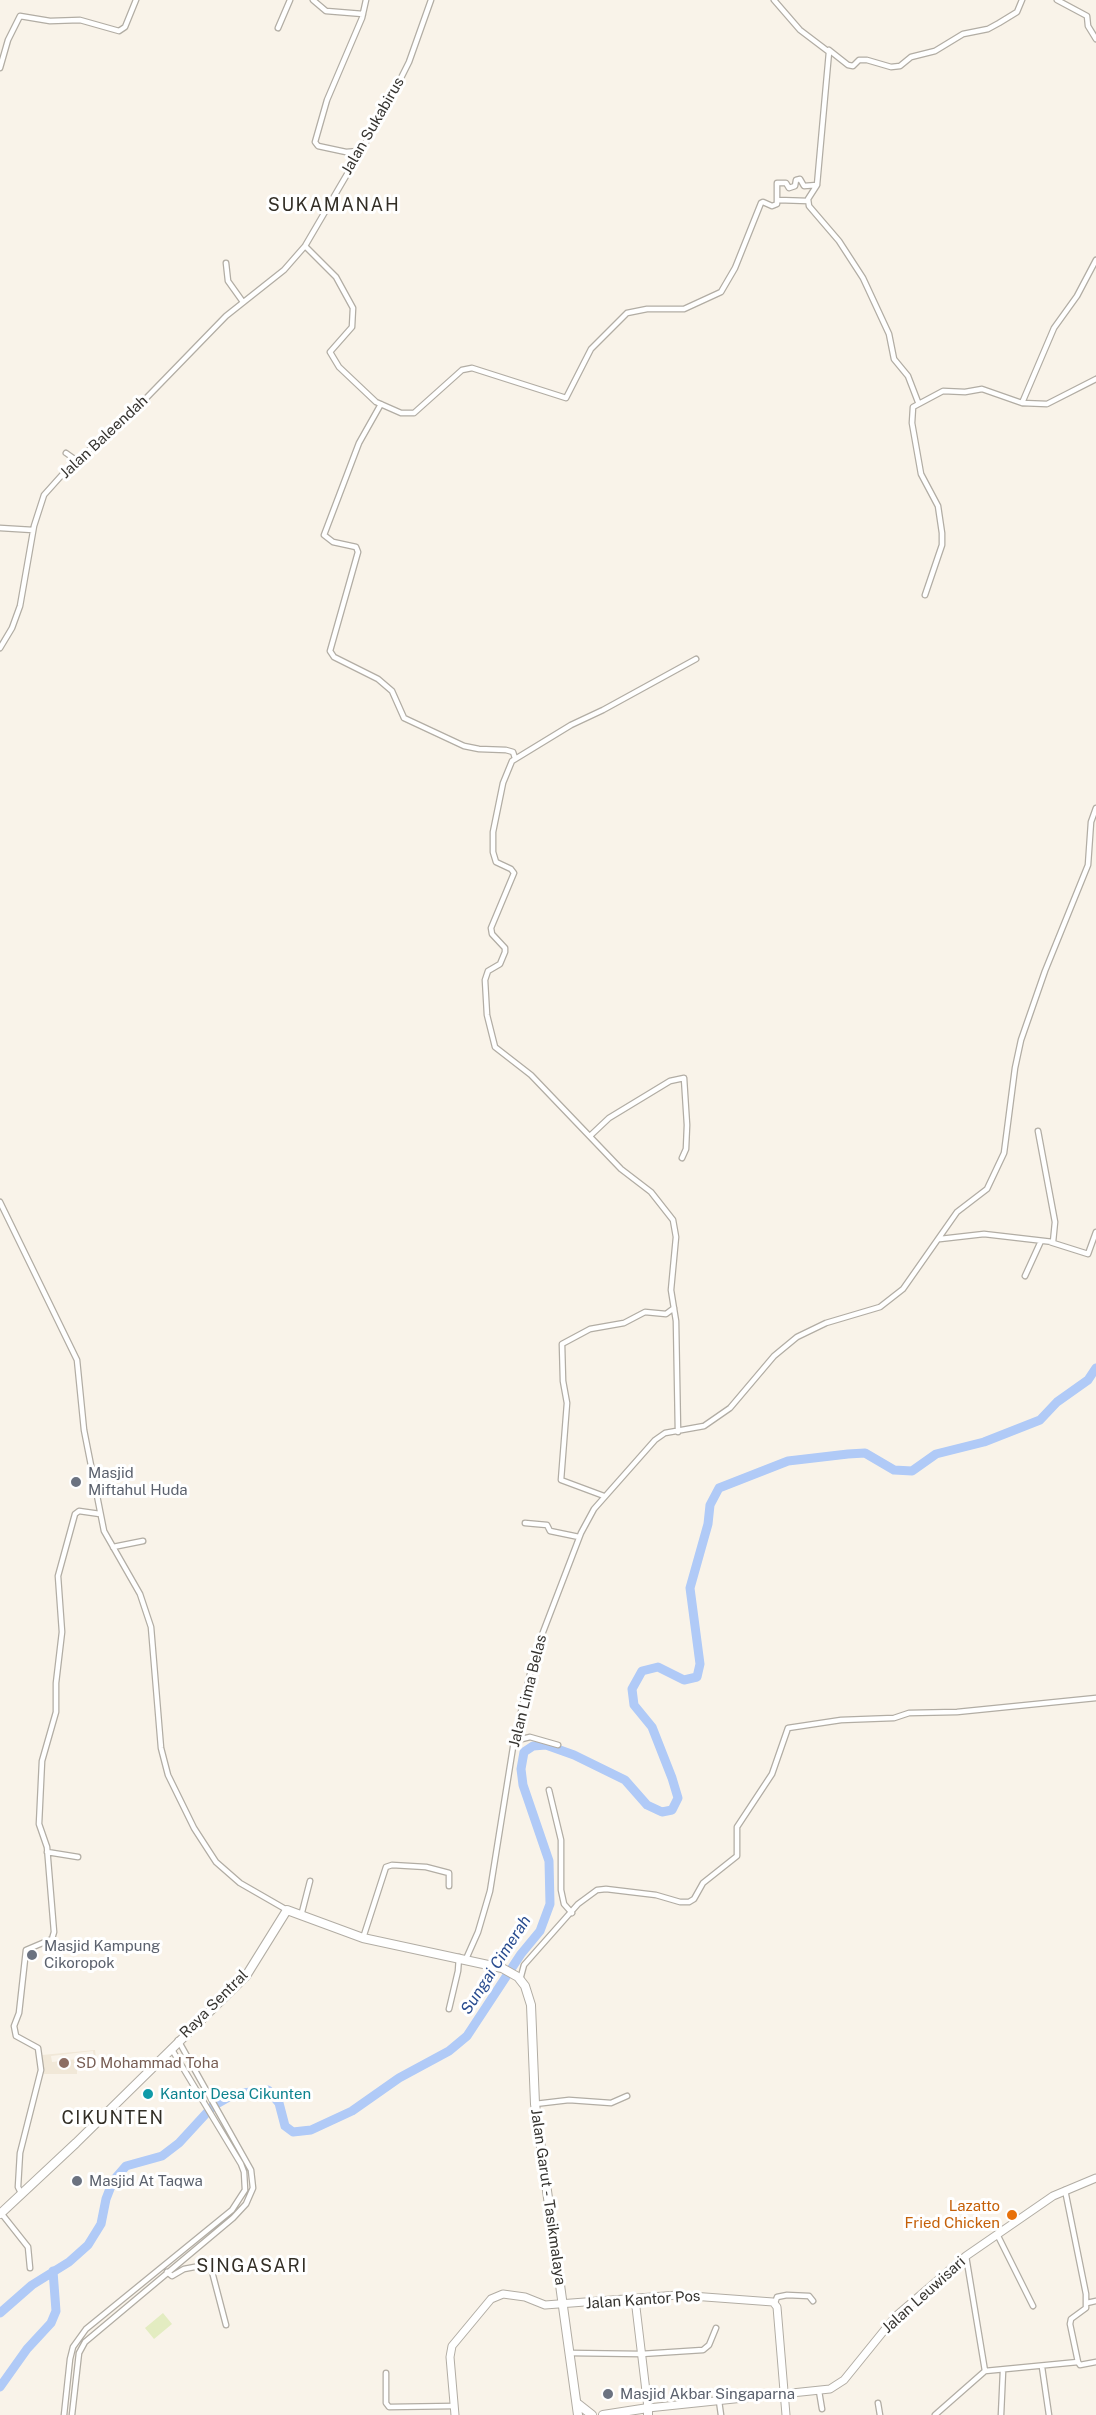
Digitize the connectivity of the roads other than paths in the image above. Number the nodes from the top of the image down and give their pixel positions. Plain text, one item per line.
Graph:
1 (136, 0) edge
2 (290, 0) edge
3 (313, 0) edge
4 (366, 0) edge
5 (774, 0) edge
6 (1022, 0) edge
7 (1057, 0) edge
8 (430, 1) edge
9 (363, 14) junction
10 (278, 28) dead end
11 (1096, 39) edge
12 (828, 49) junction
13 (0, 68) edge
14 (359, 151) junction
15 (817, 185) junction
16 (778, 200) junction
17 (807, 201) junction
18 (305, 246) junction
19 (1096, 260) edge
20 (226, 263) dead end
21 (243, 302) junction
22 (226, 316) joint
23 (1096, 378) edge
24 (918, 402) junction
25 (1022, 403) junction
26 (381, 404) junction
27 (66, 453) dead end
28 (76, 460) junction
29 (0, 528) edge
30 (33, 530) junction
31 (925, 595) dead end
32 (0, 648) edge
33 (696, 659) dead end
34 (515, 758) junction
35 (1096, 808) edge
36 (1038, 1131) dead end
37 (591, 1135) junction
38 (682, 1158) dead end
39 (0, 1202) edge
40 (1096, 1232) edge
41 (939, 1239) junction
42 (1041, 1240) junction
43 (1050, 1242) junction
44 (1025, 1276) dead end
45 (674, 1308) junction
46 (678, 1432) junction
47 (604, 1496) junction
48 (100, 1514) junction
49 (525, 1523) dead end
50 (579, 1538) junction
51 (143, 1541) dead end
52 (112, 1546) junction
53 (1096, 1698) edge
54 (514, 1741) junction
55 (558, 1745) dead end
56 (549, 1790) dead end
57 (47, 1852) junction
58 (78, 1857) dead end
59 (310, 1881) dead end
60 (450, 1886) dead end
61 (287, 1910) junction
62 (572, 1913) junction
63 (301, 1916) junction
64 (363, 1938) junction
65 (462, 1958) junction
66 (519, 1979) junction
67 (449, 2009) dead end
68 (178, 2040) junction
69 (171, 2048) junction
70 (627, 2096) dead end
71 (535, 2104) junction
72 (216, 2108) junction
73 (210, 2112) junction
74 (1096, 2178) edge
75 (1065, 2190) junction
76 (22, 2195) junction
77 (1, 2213) edge
78 (211, 2232) junction
79 (997, 2235) junction
80 (966, 2256) junction
81 (30, 2268) dead end
82 (167, 2272) junction
83 (144, 2281) junction
84 (149, 2288) junction
85 (635, 2299) junction
86 (813, 2301) dead end
87 (1096, 2301) edge
88 (775, 2303) junction
89 (1087, 2303) junction
90 (563, 2306) junction
91 (1033, 2306) dead end
92 (226, 2325) dead end
93 (716, 2328) dead end
94 (570, 2353) junction
95 (641, 2354) junction
96 (1078, 2362) junction
97 (1096, 2362) edge
98 (1042, 2367) junction
99 (985, 2371) junction
100 (1003, 2371) junction
101 (386, 2373) dead end
102 (819, 2391) junction
103 (784, 2394) junction
104 (576, 2400) junction
105 (719, 2401) junction
106 (878, 2403) dead end
107 (454, 2406) junction
108 (822, 2409) dead end
109 (648, 2412) edge
110 (627, 2414) edge
111 (64, 2415) edge
112 (72, 2415) edge
113 (455, 2415) edge
114 (578, 2415) edge
115 (592, 2415) edge
116 (603, 2415) edge
117 (721, 2415) edge
118 (786, 2415) edge
119 (879, 2415) edge
120 (935, 2415) edge
121 (1001, 2415) edge
122 (1049, 2415) edge

1 - 13 street
2 - 10 street
3 - 9 street
4 - 9 street
5 - 12 street
6 - 12 street
7 - 11 street
8 - 14 street, Jalan Sukabirus
9 - 14 street
12 - 15 street
14 - 18 street, Jalan Sukabirus
15 - 16 street
15 - 17 street
16 - 17 street
16 - 26 street
17 - 24 street
18 - 21 street, Jalan Sukabirus
18 - 26 street
19 - 25 street
20 - 21 street
21 - 22 street, Jalan Sukabirus
22 - 28 street, Jalan Baleendah
23 - 25 street
24 - 25 street
24 - 31 street
26 - 34 street
27 - 28 street
28 - 30 street, Jalan Baleendah
29 - 30 street
30 - 32 street, Jalan Baleendah
33 - 34 street
34 - 37 street
35 - 41 street, Jalan Lima Belas
36 - 43 street
37 - 38 street
37 - 45 street
39 - 48 street
40 - 43 street
41 - 42 street
41 - 46 street, Jalan Lima Belas
42 - 43 street
42 - 44 street
45 - 46 street
45 - 47 street
46 - 47 street, Jalan Lima Belas
47 - 50 street, Jalan Lima Belas
48 - 52 street
48 - 57 street
49 - 50 street
50 - 54 street, Jalan Lima Belas
51 - 52 street
52 - 61 street
53 - 62 street
54 - 55 street
54 - 65 street, Jalan Lima Belas
56 - 62 street
57 - 58 street
57 - 76 street
59 - 63 street
60 - 64 street
61 - 63 main road
61 - 68 main road, Raya Sentral
62 - 66 street
63 - 64 main road
64 - 65 main road
65 - 66 main road
65 - 67 street, Jalan Lima Belas
66 - 71 main road, Jalan Garut - Tasikmalaya
68 - 69 main road, Raya Sentral
68 - 72 street
69 - 73 street
69 - 76 main road, Raya Sentral
70 - 71 street
71 - 90 main road, Jalan Garut - Tasikmalaya
72 - 73 street
72 - 78 street
73 - 78 street
74 - 75 main road, Jalan Leuwisari
75 - 79 main road, Jalan Leuwisari
75 - 89 street
76 - 77 main road, Raya Sentral
77 - 81 street
78 - 82 street
78 - 83 street
79 - 80 main road, Jalan Leuwisari
79 - 91 street
80 - 99 street
80 - 102 main road, Jalan Leuwisari
82 - 84 street
82 - 92 street
83 - 84 street
83 - 111 street
84 - 112 street
85 - 88 main road, Jalan Kantor Pos
85 - 90 main road, Jalan Kantor Pos
85 - 95 main road
86 - 88 street
87 - 89 street
88 - 103 main road
89 - 96 street
90 - 94 main road, Jalan Garut - Tasikmalaya
90 - 107 main road, Jalan Kantor Pos
93 - 95 street
94 - 95 street
94 - 104 main road, Jalan Garut - Tasikmalaya
95 - 109 main road
96 - 97 street
96 - 98 street
98 - 100 street
98 - 122 street
99 - 100 street
99 - 120 street
100 - 121 street
101 - 107 street
102 - 103 main road, Jalan Leuwisari
102 - 108 street
103 - 105 main road, Jalan Leuwisari
103 - 118 main road
104 - 114 main road, Jalan Garut - Tasikmalaya
104 - 115 main road
105 - 109 main road, Jalan Leuwisari
105 - 117 street
106 - 119 street
107 - 113 main road, Jalan Kantor Pos
109 - 110 main road
110 - 116 main road

